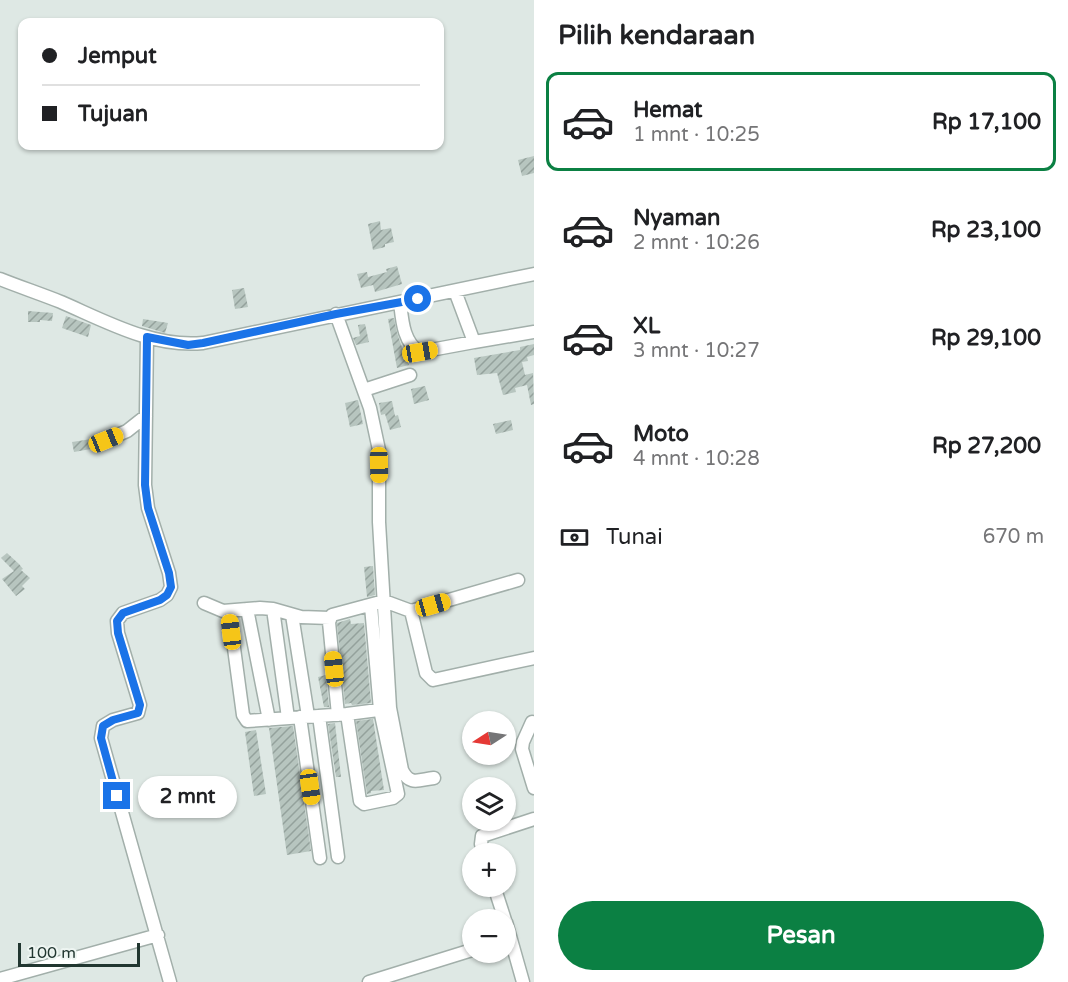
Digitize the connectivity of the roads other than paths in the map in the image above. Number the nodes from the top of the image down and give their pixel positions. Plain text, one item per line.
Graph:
1 (534, 274) edge
2 (0, 279) edge
3 (455, 291) junction
4 (400, 302) junction
5 (336, 314) junction
6 (534, 332) edge
7 (147, 337) junction
8 (474, 342) junction
9 (410, 375) dead end
10 (364, 390) junction
11 (146, 416) junction
12 (106, 440) dead end
13 (518, 580) dead end
14 (384, 601) junction
15 (204, 603) dead end
16 (371, 606) junction
17 (247, 609) junction
18 (273, 609) junction
19 (229, 611) junction
20 (411, 611) junction
21 (292, 615) junction
22 (330, 618) junction
23 (534, 658) edge
24 (385, 709) junction
25 (343, 714) junction
26 (304, 717) junction
27 (269, 720) junction
28 (532, 722) dead end
29 (434, 778) dead end
30 (534, 788) edge
31 (534, 819) edge
32 (481, 843) edge
33 (338, 857) dead end
34 (320, 858) dead end
35 (158, 934) junction
36 (462, 953) edge
37 (516, 962) edge
38 (0, 979) edge
39 (170, 982) edge
40 (369, 982) edge
41 (523, 982) edge

1 - 3 street
2 - 7 street
3 - 4 street
3 - 8 street
4 - 5 street
4 - 8 street
5 - 7 street
5 - 10 street
6 - 8 street
7 - 11 street
9 - 10 street
10 - 14 street
11 - 12 street
11 - 35 street
13 - 20 street
14 - 16 street
14 - 20 street
14 - 24 street
15 - 19 street
16 - 22 street
16 - 24 street
17 - 18 street
17 - 19 street
17 - 27 street
18 - 21 street
18 - 26 street
19 - 27 street
20 - 23 street
21 - 22 street
21 - 26 street
22 - 25 street
24 - 25 street
24 - 25 street
24 - 29 street
25 - 26 street
26 - 27 street
26 - 33 street
26 - 34 street
28 - 30 street
31 - 32 street
35 - 38 street
35 - 39 street
36 - 40 street
37 - 41 street

